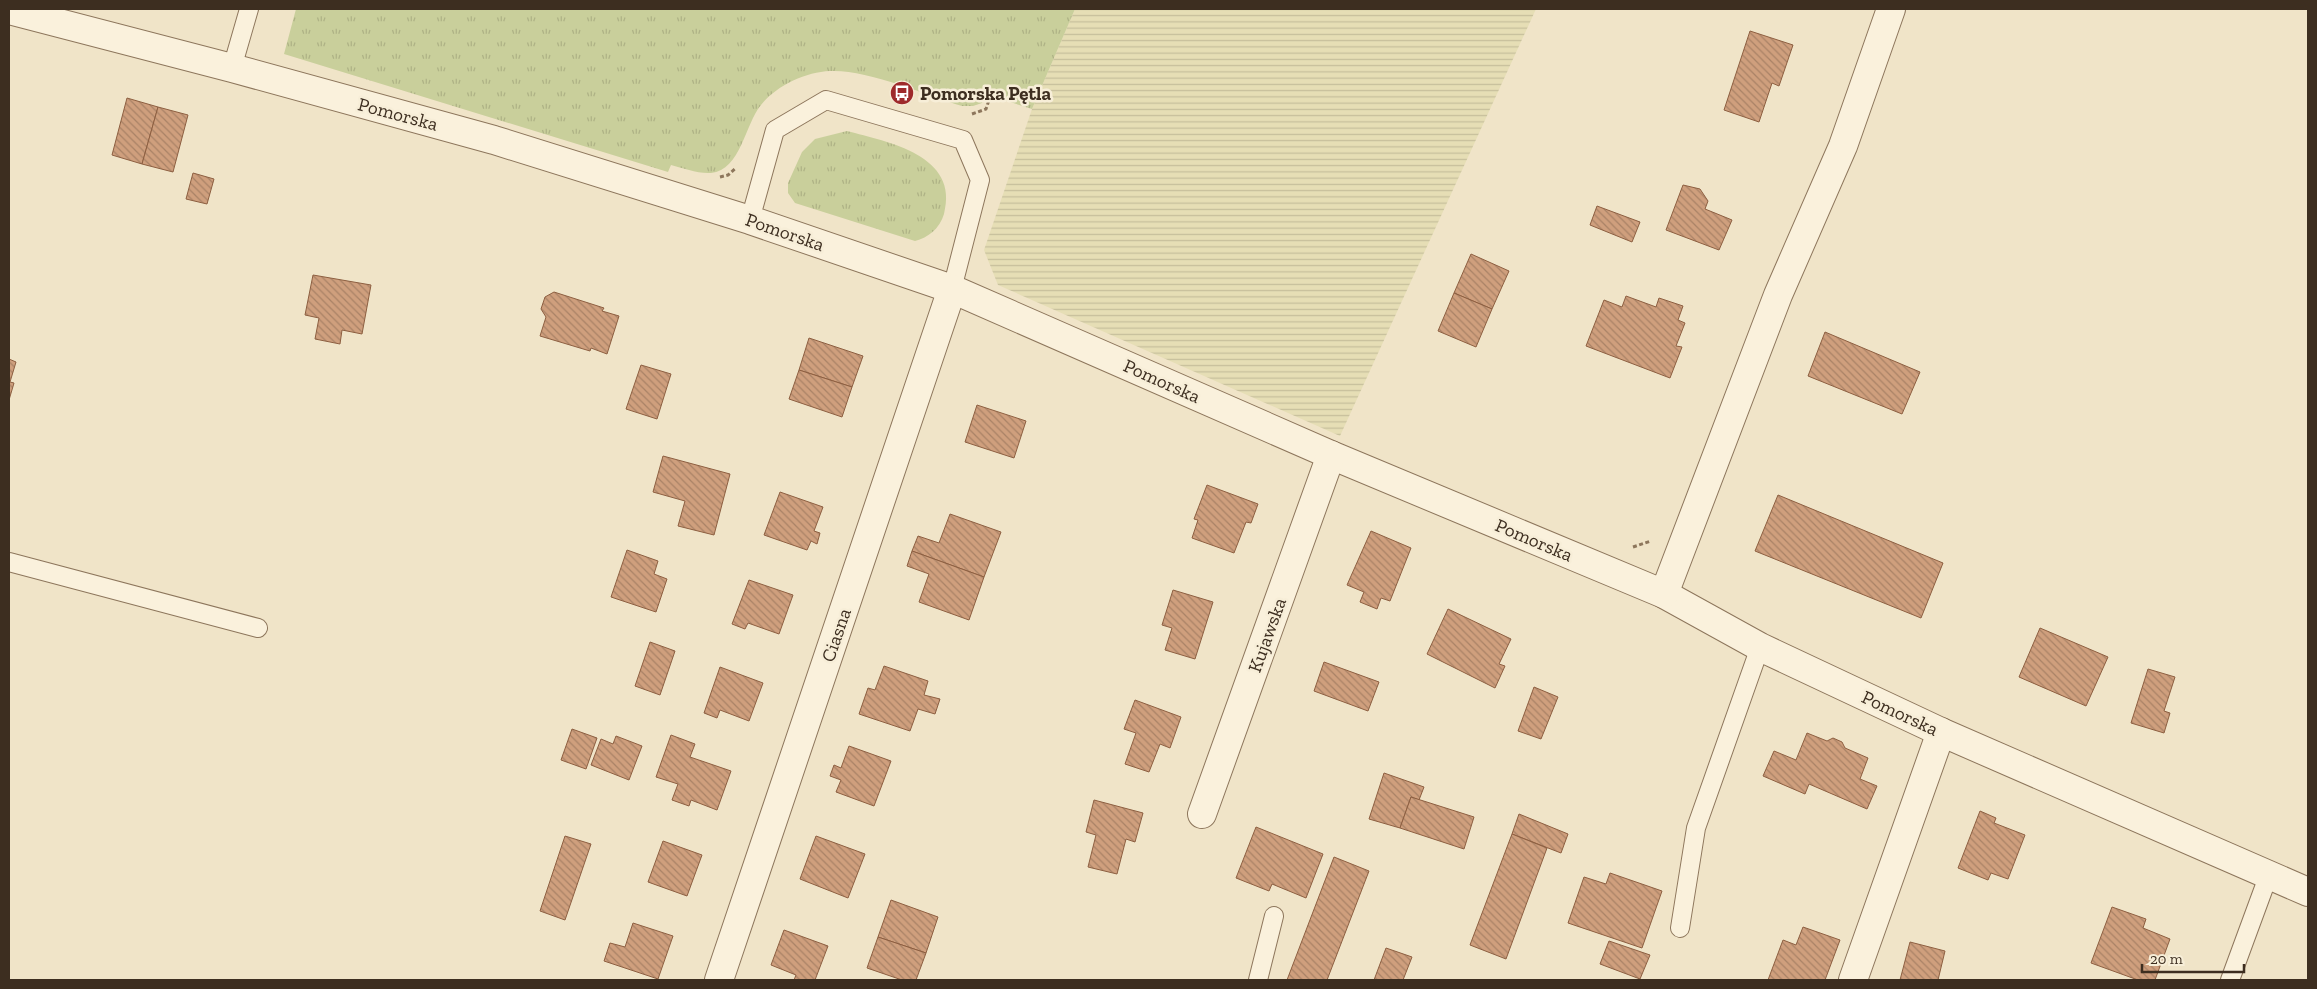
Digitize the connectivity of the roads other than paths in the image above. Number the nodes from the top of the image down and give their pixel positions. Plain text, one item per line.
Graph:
1 (250, 9) edge
2 (1891, 9) edge
3 (9, 10) edge
4 (232, 68) junction
5 (750, 220) junction
6 (952, 289) junction
7 (1331, 455) junction
8 (9, 562) edge
9 (1664, 594) junction
10 (258, 628) dead end
11 (1760, 647) junction
12 (1941, 732) junction
13 (1202, 814) dead end
14 (2269, 874) junction
15 (2308, 892) edge
16 (1274, 916) dead end
17 (1680, 928) dead end
18 (719, 980) edge
19 (1258, 980) edge
20 (1853, 980) edge
21 (2230, 980) edge

1 - 4 lane
2 - 9 street
3 - 4 street, Pomorska
4 - 5 street, Pomorska
5 - 6 street, Pomorska
5 - 6 lane
6 - 7 street, Pomorska
6 - 18 street, Ciasna
7 - 9 street, Pomorska
7 - 13 street, Kujawska
8 - 10 lane
9 - 11 street, Pomorska
11 - 12 street, Pomorska
11 - 17 lane
12 - 14 street, Pomorska
12 - 20 street
14 - 15 street, Pomorska
14 - 21 lane
16 - 19 lane

